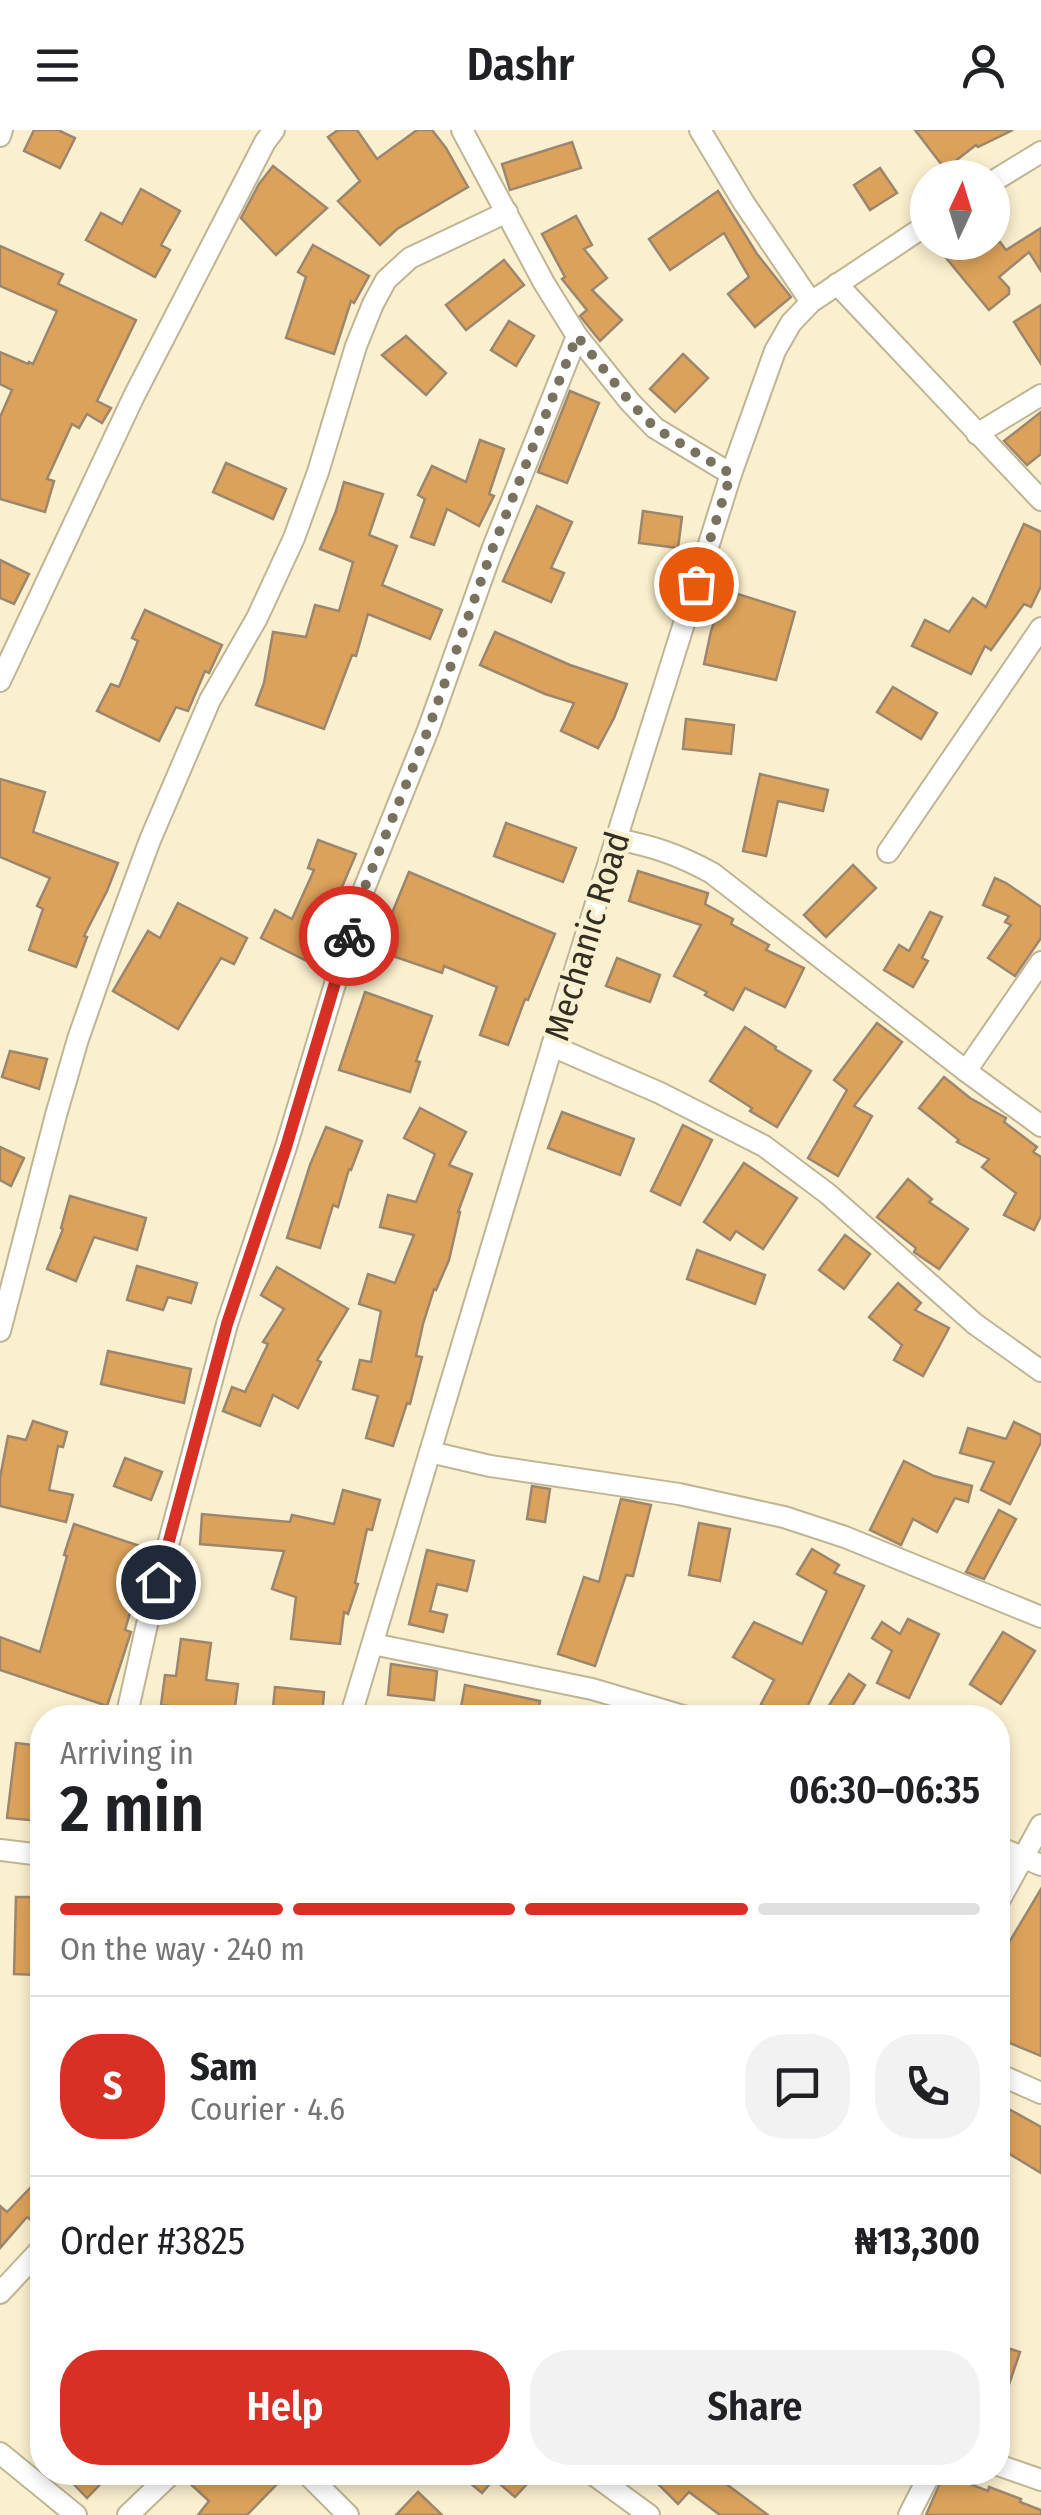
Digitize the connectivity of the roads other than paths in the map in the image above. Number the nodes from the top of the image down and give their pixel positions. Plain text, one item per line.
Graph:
1 (274, 130) edge
2 (462, 130) edge
3 (700, 130) edge
4 (1041, 152) edge
5 (1010, 171) edge
6 (507, 212) junction
7 (910, 236) edge
8 (837, 284) junction
9 (811, 302) junction
10 (577, 336) junction
11 (1041, 395) edge
12 (977, 434) junction
13 (731, 474) junction
14 (1041, 500) edge
15 (1041, 628) edge
16 (0, 681) edge
17 (617, 839) junction
18 (888, 852) dead end
19 (1041, 962) edge
20 (552, 1046) junction
21 (966, 1070) junction
22 (1041, 1126) edge
23 (0, 1331) edge
24 (1041, 1371) edge
25 (430, 1452) junction
26 (1041, 1617) edge
27 (373, 1644) junction
28 (129, 1705) edge
29 (354, 1705) edge
30 (646, 1705) edge
31 (1041, 1825) edge
32 (0, 1850) edge
33 (30, 1854) edge
34 (1032, 1862) edge
35 (1010, 1889) edge
36 (1010, 2079) edge
37 (1041, 2093) edge
38 (30, 2261) edge
39 (0, 2294) edge
40 (0, 2454) edge
41 (1010, 2469) edge
42 (30, 2478) edge
43 (1041, 2480) edge
44 (39, 2485) edge
45 (160, 2485) edge
46 (318, 2485) edge
47 (608, 2485) edge
48 (925, 2485) edge
49 (76, 2515) edge
50 (128, 2515) edge
51 (348, 2515) edge
52 (649, 2515) edge
53 (910, 2515) edge

1 - 16 street
2 - 6 street
3 - 9 street
4 - 5 street
6 - 10 street
6 - 23 street
7 - 8 street, Mechanic Road
8 - 9 street, Mechanic Road
8 - 12 street
9 - 13 street, Mechanic Road
10 - 13 street
10 - 28 street
11 - 12 street
12 - 14 street
13 - 17 street, Mechanic Road
15 - 18 street
17 - 20 street, Mechanic Road
17 - 21 street
19 - 21 street
20 - 24 street
20 - 25 street, Mechanic Road
21 - 22 street
25 - 26 street
25 - 27 street, Mechanic Road
27 - 29 street, Mechanic Road
27 - 30 street
31 - 34 street
32 - 33 street
34 - 35 street
36 - 37 street
38 - 39 street
40 - 42 street
41 - 43 street
44 - 49 street
45 - 50 street
46 - 51 street
47 - 52 street
48 - 53 street

